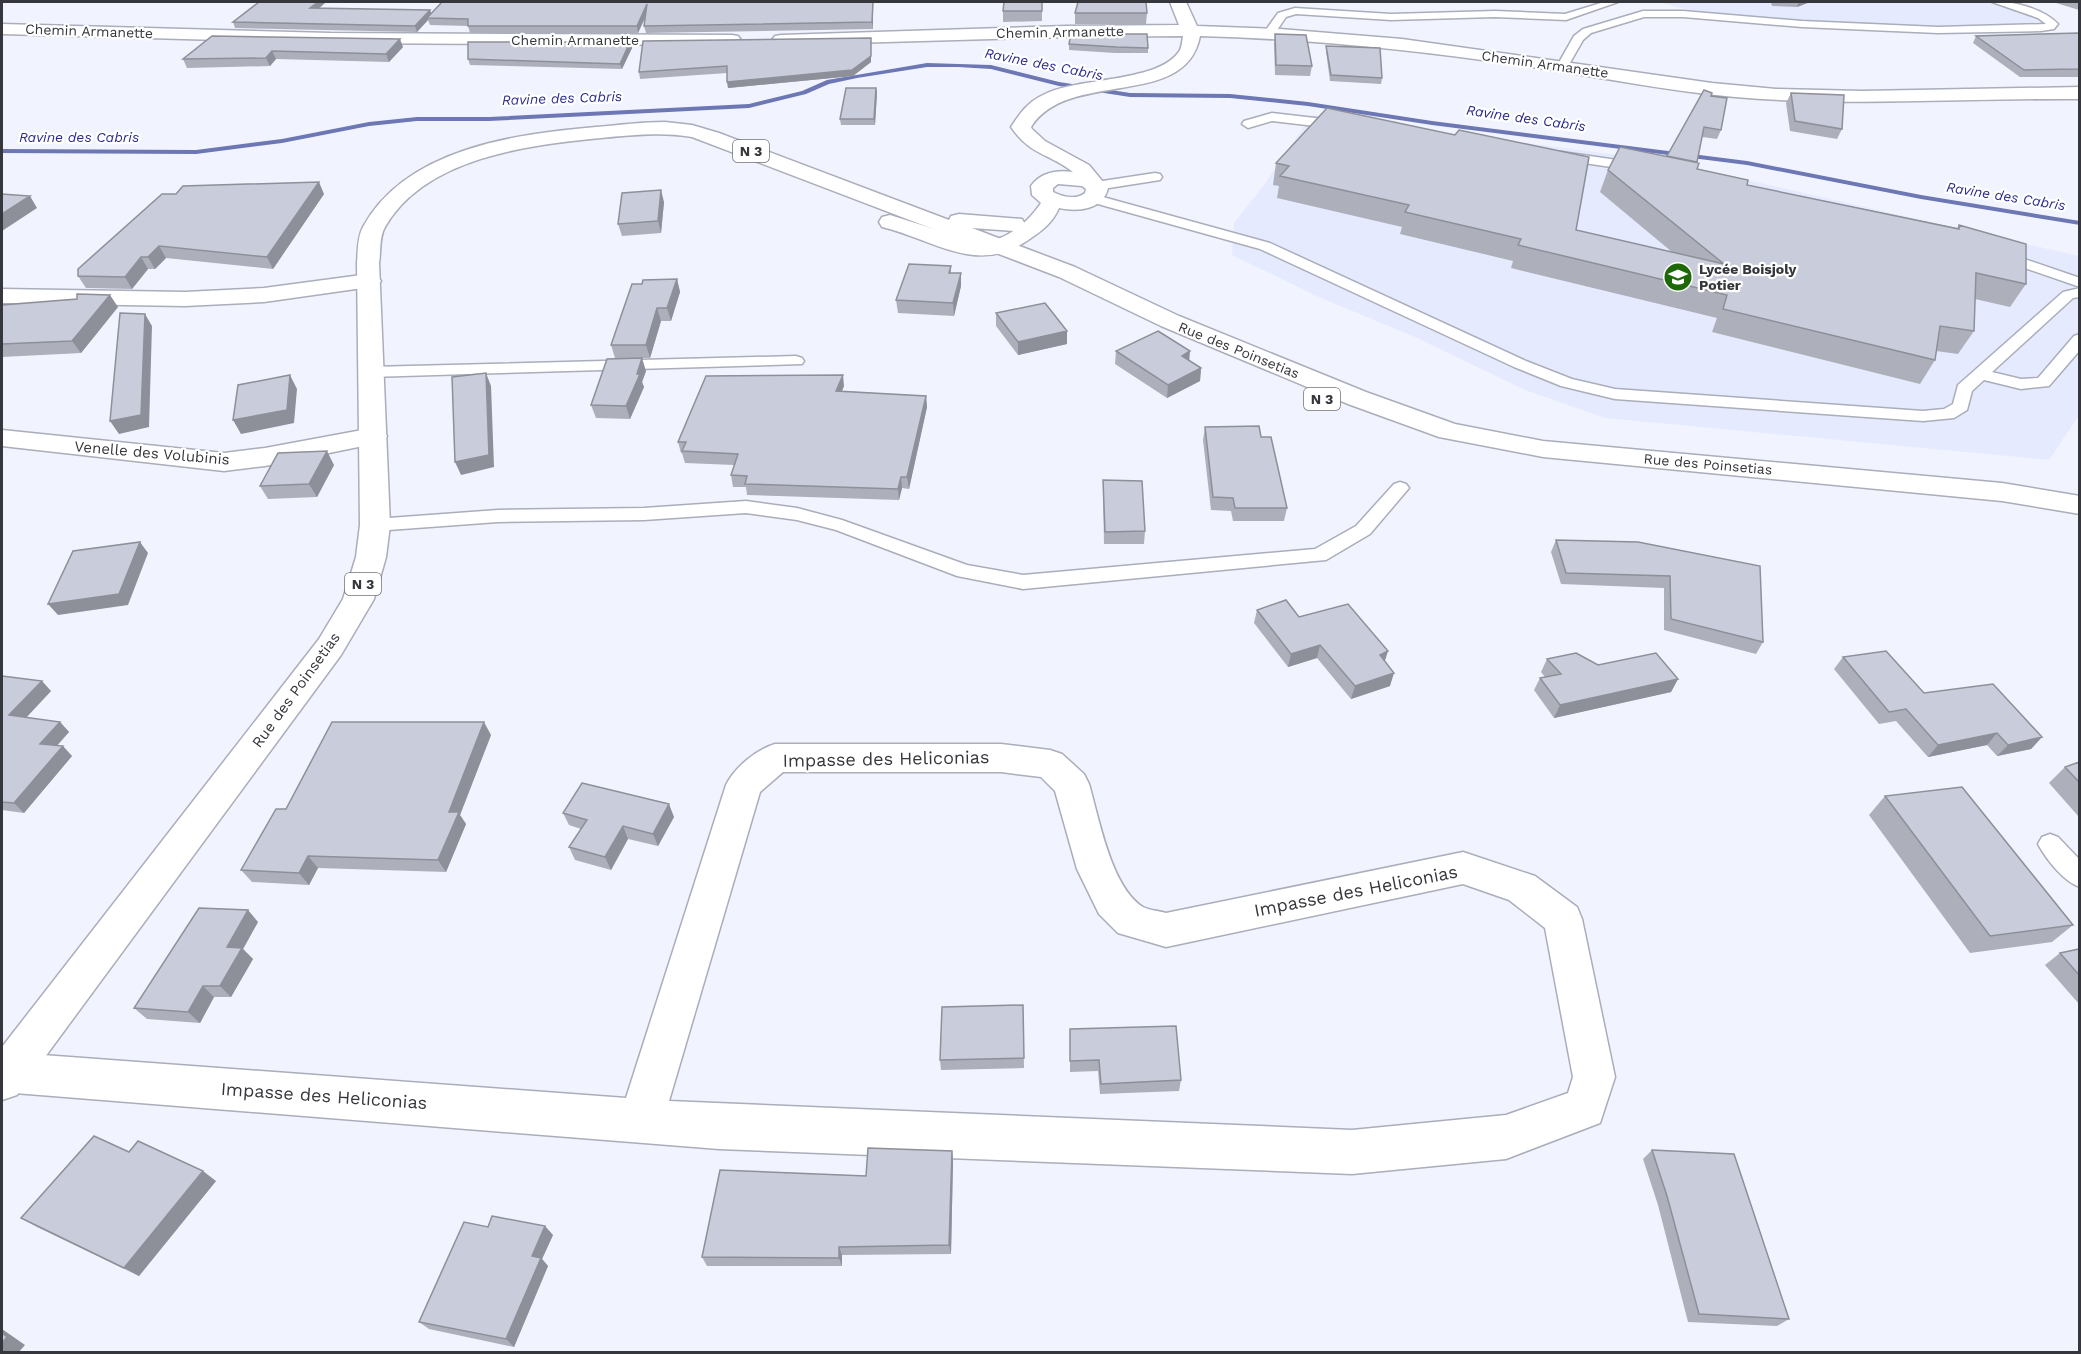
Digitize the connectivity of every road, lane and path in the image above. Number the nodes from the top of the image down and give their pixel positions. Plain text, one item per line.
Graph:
1 (1178, 2) edge
2 (1613, 2) edge
3 (1997, 2) edge
4 (2, 29) edge
5 (1191, 31) junction
6 (1269, 34) junction
7 (1563, 66) junction
8 (2079, 93) edge
9 (1248, 124) dead end
10 (1350, 126) edge
11 (1050, 153) junction
12 (1551, 154) edge
13 (1649, 169) edge
14 (1116, 170) dead end
15 (1155, 177) dead end
16 (1055, 178) junction
17 (1093, 189) junction
18 (1053, 204) junction
19 (892, 213) junction
20 (1021, 226) junction
21 (991, 251) junction
22 (1988, 252) edge
23 (1067, 272) junction
24 (369, 281) junction
25 (2079, 283) edge
26 (2079, 292) edge
27 (2, 296) edge
28 (2079, 339) edge
29 (796, 361) dead end
30 (370, 372) junction
31 (1980, 374) junction
32 (373, 436) junction
33 (2, 438) edge
34 (1400, 488) dead end
35 (2079, 505) edge
36 (2079, 511) edge
37 (375, 525) junction
38 (2050, 844) dead end
39 (2079, 877) edge
40 (4, 1075) edge
41 (641, 1121) junction

1 - 5 street
2 - 6 lane
3 - 7 lane
4 - 5 street, Chemin Armanette
5 - 6 street, Chemin Armanette
5 - 11 street
6 - 7 street, Chemin Armanette
7 - 8 street, Chemin Armanette
9 - 10 lane
11 - 16 street
11 - 17 street
12 - 13 lane
14 - 17 lane
15 - 17 lane
16 - 17 street
16 - 18 street
17 - 18 street
17 - 31 lane
18 - 20 street
19 - 20 street
19 - 21 street, Rue des Poinsetias / N 3
19 - 24 street, Rue des Poinsetias / N 3
20 - 21 street
20 - 23 street
21 - 23 street, Rue des Poinsetias / N 3
21 - 36 street, Rue des Poinsetias / N 3
22 - 25 lane
23 - 35 street, Rue des Poinsetias / N 3
24 - 27 street
24 - 30 street, Rue des Poinsetias / N 3
26 - 31 lane
28 - 31 lane
29 - 30 lane
30 - 32 street, Rue des Poinsetias / N 3
32 - 33 street, Venelle des Volubinis
32 - 37 street, Rue des Poinsetias / N 3
34 - 37 lane
37 - 40 street, Rue des Poinsetias / N 3
38 - 39 lane
40 - 41 street, Impasse des Heliconias
41 - 41 street, Impasse des Heliconias

